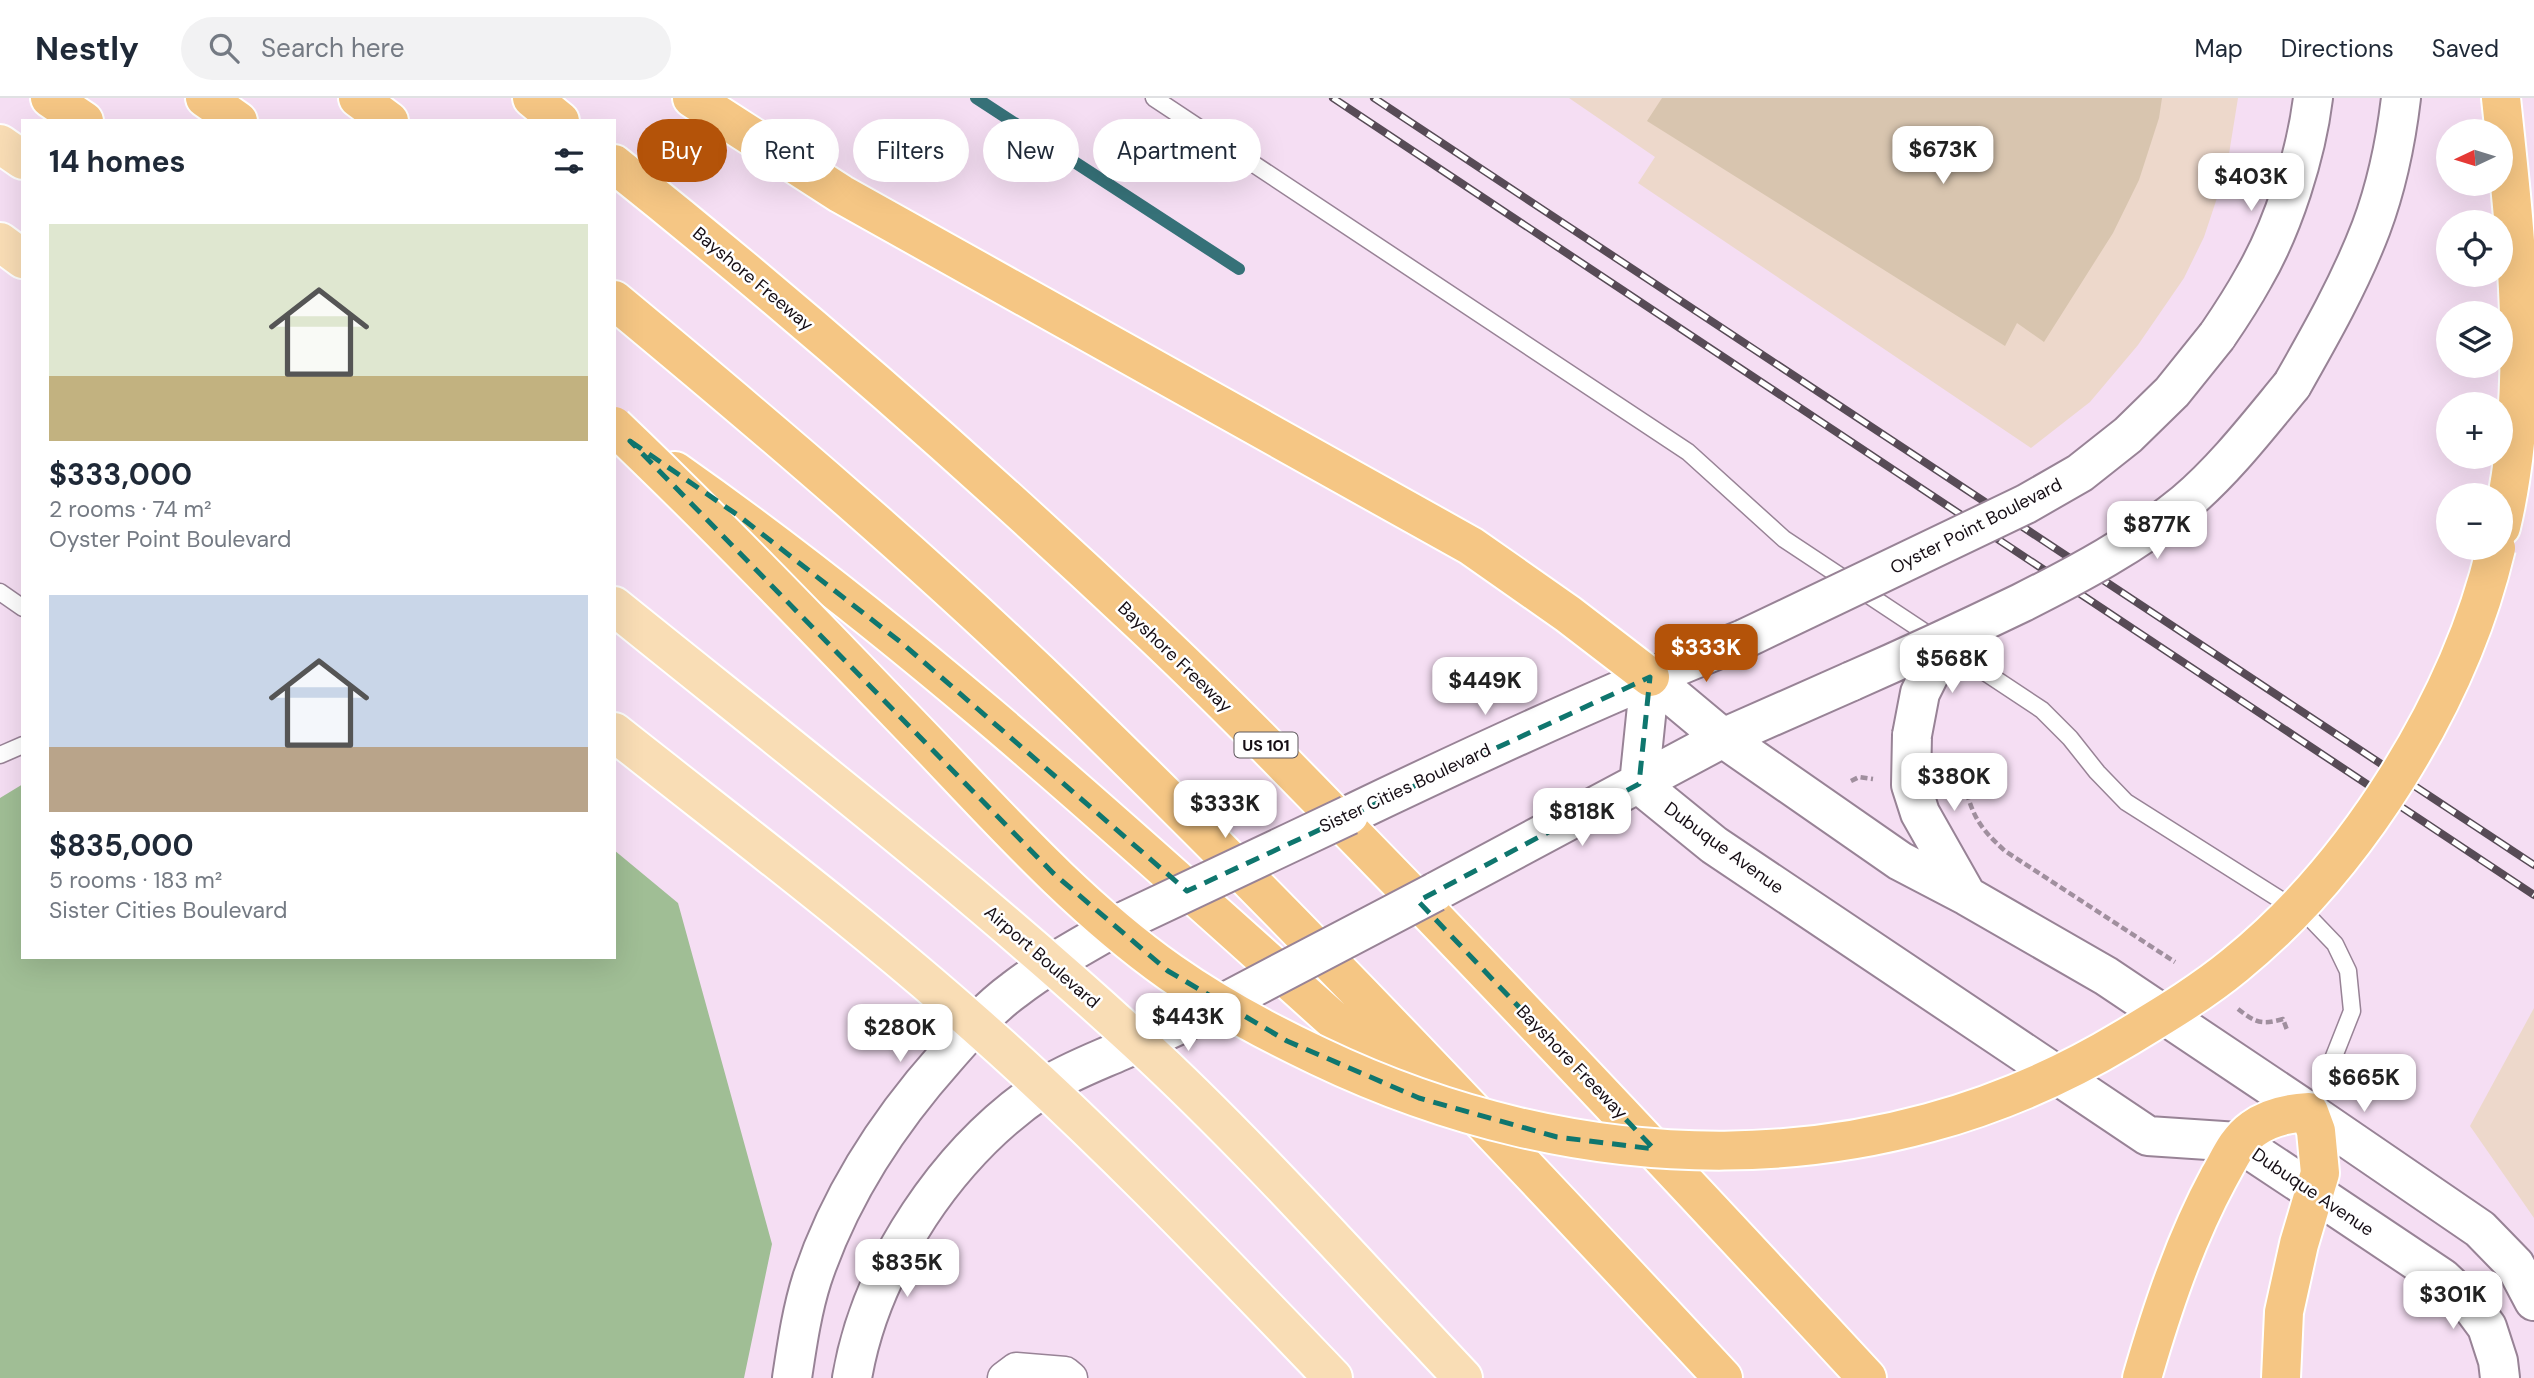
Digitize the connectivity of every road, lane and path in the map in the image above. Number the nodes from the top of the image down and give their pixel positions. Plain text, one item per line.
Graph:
1 (50, 98) edge
2 (205, 98) edge
3 (358, 98) edge
4 (532, 98) edge
5 (692, 98) edge
6 (1154, 98) edge
7 (2313, 98) edge
8 (2401, 98) edge
9 (2501, 98) edge
10 (81, 119) edge
11 (236, 119) edge
12 (386, 119) edge
13 (558, 119) edge
14 (0, 144) edge
15 (21, 159) edge
16 (616, 166) edge
17 (0, 242) edge
18 (21, 258) edge
19 (616, 302) edge
20 (616, 428) edge
21 (616, 433) edge
22 (2510, 483) edge
23 (2493, 560) edge
24 (0, 592) edge
25 (21, 607) edge
26 (616, 608) edge
27 (1947, 639) junction
28 (1650, 677) junction
29 (616, 734) edge
30 (1723, 738) junction
31 (21, 746) edge
32 (0, 755) edge
33 (1639, 784) junction
34 (1967, 896) junction
35 (1052, 964) junction
36 (975, 1024) junction
37 (1139, 1043) junction
38 (2333, 1059) dead end
39 (1045, 1087) junction
40 (2309, 1112) junction
41 (2238, 1142) junction
42 (2315, 1193) junction
43 (2534, 1301) edge
44 (1669, 1320) junction
45 (792, 1378) edge
46 (852, 1378) edge
47 (1004, 1378) edge
48 (1071, 1378) edge
49 (1333, 1378) edge
50 (1463, 1378) edge
51 (1723, 1378) edge
52 (1867, 1378) edge
53 (2143, 1378) edge
54 (2281, 1378) edge
55 (2500, 1378) edge

1 - 10 highway
2 - 11 highway
3 - 12 highway
4 - 13 highway
5 - 28 highway
6 - 38 lane
7 - 28 main road, Oyster Point Boulevard, bridge
8 - 27 main road, bridge
9 - 22 highway
14 - 15 main road
16 - 52 highway, Bayshore Freeway / US 101
17 - 18 main road
19 - 44 highway
20 - 23 highway, bridge
21 - 44 highway
24 - 25 lane
26 - 35 main road, Airport Boulevard
27 - 30 main road, bridge
27 - 34 main road, bridge
28 - 30 main road
28 - 33 main road
28 - 35 main road, Sister Cities Boulevard, bridge
29 - 36 main road
30 - 33 main road
30 - 34 main road
31 - 32 lane
33 - 37 main road, bridge
33 - 41 main road, Dubuque Avenue
34 - 40 main road
35 - 36 main road, Sister Cities Boulevard
35 - 37 main road, Airport Boulevard
36 - 39 main road
36 - 45 main road, Sister Cities Boulevard
37 - 39 main road
37 - 50 main road, Airport Boulevard
39 - 46 main road
39 - 49 main road
40 - 41 highway
40 - 42 highway
40 - 43 main road
41 - 42 main road, Dubuque Avenue
41 - 53 highway
42 - 54 highway
42 - 55 main road, Dubuque Avenue
44 - 51 highway
47 - 48 street

